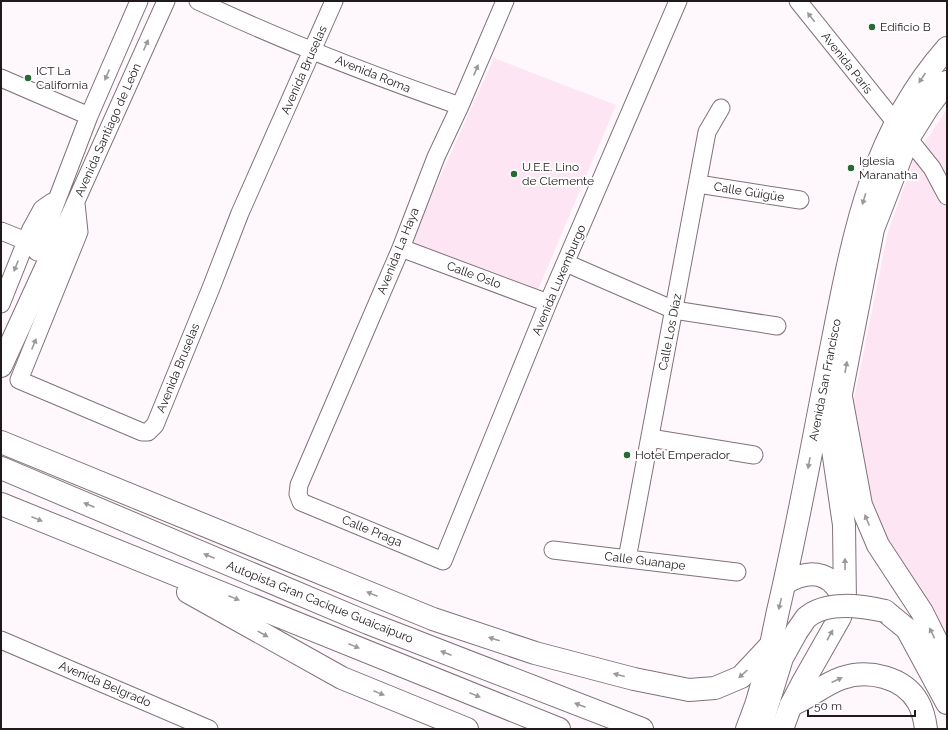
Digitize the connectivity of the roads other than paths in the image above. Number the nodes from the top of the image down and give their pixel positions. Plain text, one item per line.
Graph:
1 (139, 1) edge
2 (166, 1) edge
3 (198, 1) edge
4 (334, 1) edge
5 (505, 1) edge
6 (678, 1) edge
7 (798, 1) edge
8 (947, 48) edge
9 (313, 50) junction
10 (1, 78) edge
11 (947, 82) edge
12 (460, 106) junction
13 (721, 108) dead end
14 (89, 116) junction
15 (902, 132) junction
16 (698, 184) junction
17 (947, 196) edge
18 (800, 200) dead end
19 (76, 203) junction
20 (1, 231) edge
21 (400, 248) junction
22 (38, 251) junction
23 (566, 263) junction
24 (548, 303) junction
25 (1, 304) edge
26 (674, 310) junction
27 (777, 326) dead end
28 (1, 331) edge
29 (1, 366) edge
30 (841, 397) junction
31 (650, 438) junction
32 (1, 442) edge
33 (754, 455) dead end
34 (1, 468) edge
35 (301, 502) joint
36 (1, 504) edge
37 (107, 546) junction
38 (553, 550) dead end
39 (627, 559) junction
40 (443, 561) joint
41 (737, 572) dead end
42 (785, 583) junction
43 (845, 603) junction
44 (1, 640) edge
45 (770, 646) junction
46 (947, 668) edge
47 (947, 703) edge
48 (791, 705) junction
49 (635, 726) edge
50 (209, 729) edge
51 (467, 729) edge
52 (559, 729) edge
53 (650, 729) edge
54 (747, 729) edge
55 (760, 729) edge
56 (782, 729) edge
57 (926, 729) edge

1 -> 14 street, Avenida Santiago de León
19 -> 2 street, Avenida Santiago de León
3 - 9 street, Avenida Roma
4 - 9 street, Avenida Bruselas
12 -> 5 street, Avenida La Haya
6 - 23 street, Avenida Luxemburgo
15 -> 7 street, Avenida París
8 -> 15 main road, Avenida San Francisco
9 - 12 street, Avenida Roma
9 -> 19 street, Avenida Bruselas
10 - 14 street
11 - 15 main road, Avenida San Francisco
12 - 21 street, Avenida La Haya
13 - 16 street, Calle Los Díaz
14 - 22 street, Avenida Santiago de León
15 - 17 street, Avenida París
30 -> 15 main road, Avenida San Francisco
15 -> 42 main road, Avenida San Francisco
16 - 18 street, Calle Güigüe
16 - 26 street, Calle Los Díaz
19 - 22 street, Avenida Santiago de León
20 - 22 street
21 - 24 street, Calle Oslo
21 - 35 street, Avenida La Haya
22 -> 25 street
22 - 28 main road
22 - 29 main road
23 - 24 street, Avenida Luxemburgo
23 - 26 street
24 - 40 street, Avenida Luxemburgo
26 - 27 street
26 - 31 street, Calle Los Díaz
43 -> 30 main road, Avenida San Francisco
46 -> 30 main road
31 - 33 street
31 - 39 street, Calle Los Díaz
45 -> 32 main road
49 -> 34 main road, Autopista Gran Cacique Guaicaipuro
35 - 40 street, Calle Praga
36 -> 37 main road
37 -> 51 main road
37 -> 52 main road
38 - 39 street, Calle Guanape
39 - 41 street, Calle Guanape
42 - 43 main road
42 -> 45 main road, Avenida San Francisco
48 -> 43 main road, Avenida San Francisco
44 - 50 street, Avenida Belgrado
45 - 54 main road, Avenida San Francisco
47 - 55 main road, bridge
48 - 56 main road, Avenida San Francisco
48 -> 57 main road
49 - 53 main road, Autopista Gran Cacique Guaicaipuro

